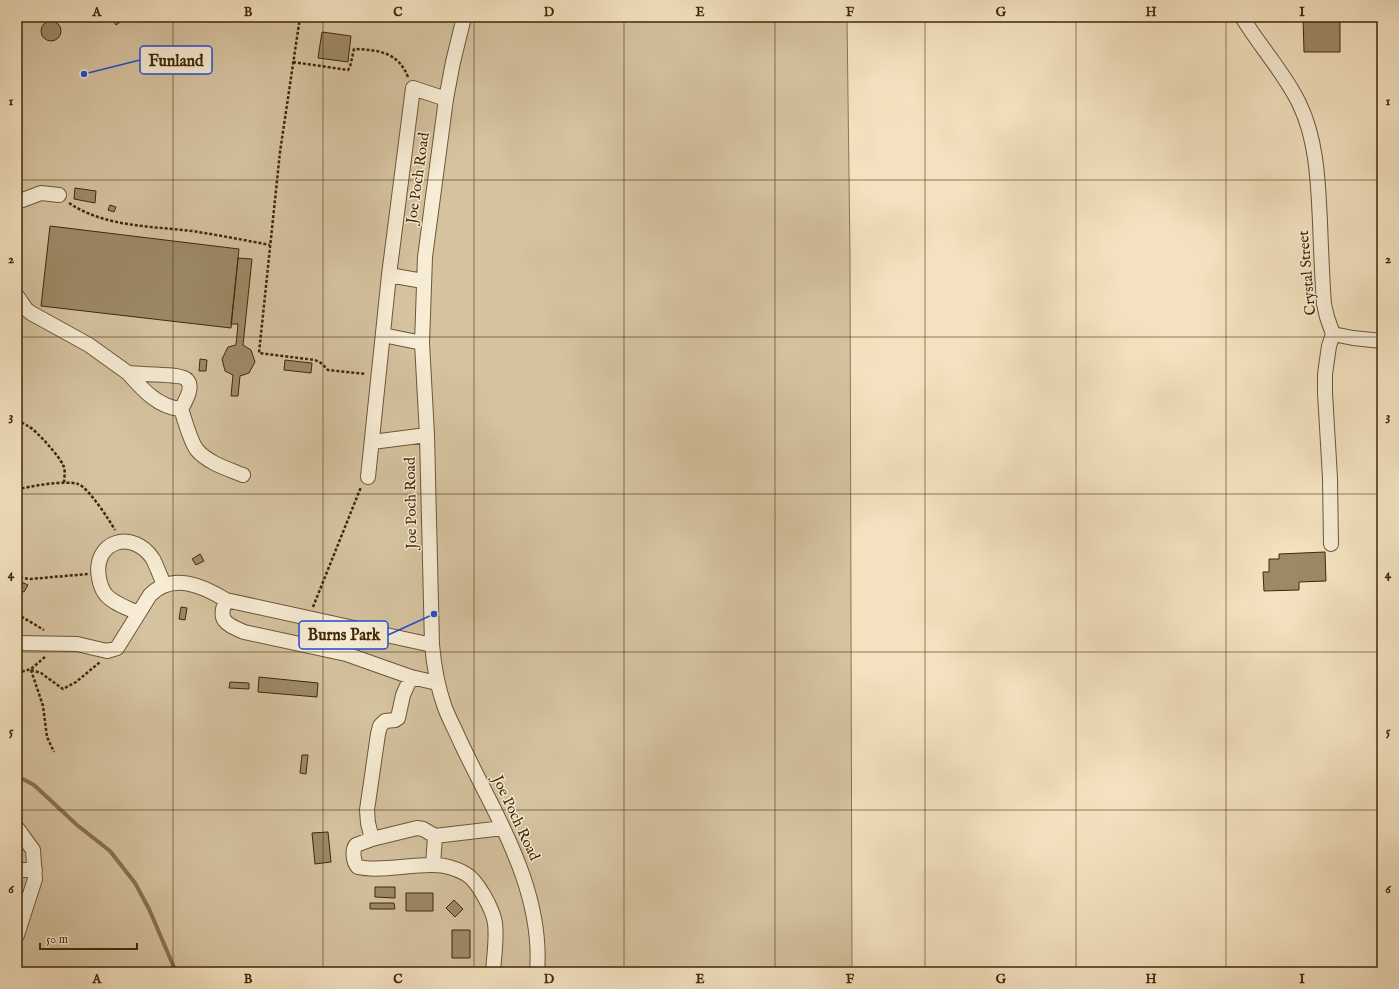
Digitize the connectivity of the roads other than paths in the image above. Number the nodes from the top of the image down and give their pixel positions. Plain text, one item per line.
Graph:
1 (464, 17) edge
2 (1242, 17) edge
3 (446, 99) junction
4 (59, 195) road end
5 (17, 202) edge
6 (389, 275) junction
7 (423, 281) junction
8 (17, 296) edge
9 (1333, 334) junction
10 (383, 335) junction
11 (1382, 341) edge
12 (422, 343) junction
13 (128, 373) junction
14 (181, 409) junction
15 (427, 435) junction
16 (372, 442) junction
17 (243, 475) dead end
18 (368, 478) road end
19 (1331, 544) dead end
20 (164, 584) junction
21 (226, 600) junction
22 (138, 613) junction
23 (17, 643) edge
24 (432, 645) junction
25 (411, 677) junction
26 (437, 683) junction
27 (17, 828) edge
28 (503, 828) junction
29 (435, 836) junction
30 (372, 839) junction
31 (434, 865) junction
32 (17, 870) edge
33 (35, 870) junction
34 (17, 935) edge
35 (493, 972) edge
36 (537, 972) edge

1 - 3 street, Joe Poch Road
2 - 9 street, Crystal Street
3 - 6 street
3 - 7 street, Joe Poch Road
4 - 5 street
6 - 7 street
6 - 10 street
7 - 12 street, Joe Poch Road
8 - 13 street
9 - 11 street
9 - 19 street
10 - 12 street
10 - 16 street
12 - 15 street, Joe Poch Road
13 - 14 street
13 - 14 street
14 - 17 street
15 - 16 street
15 - 24 street, Joe Poch Road
16 - 18 street
20 - 21 street
20 - 22 street
20 - 22 street
21 - 24 street
21 - 25 street
22 - 23 street
24 - 26 street, Joe Poch Road
25 - 26 street
25 - 30 street
26 - 28 street, Joe Poch Road
27 - 33 street
28 - 29 street
28 - 36 street, Joe Poch Road
29 - 30 street
29 - 31 street
30 - 31 street
31 - 35 street
32 - 33 street
33 - 34 street

